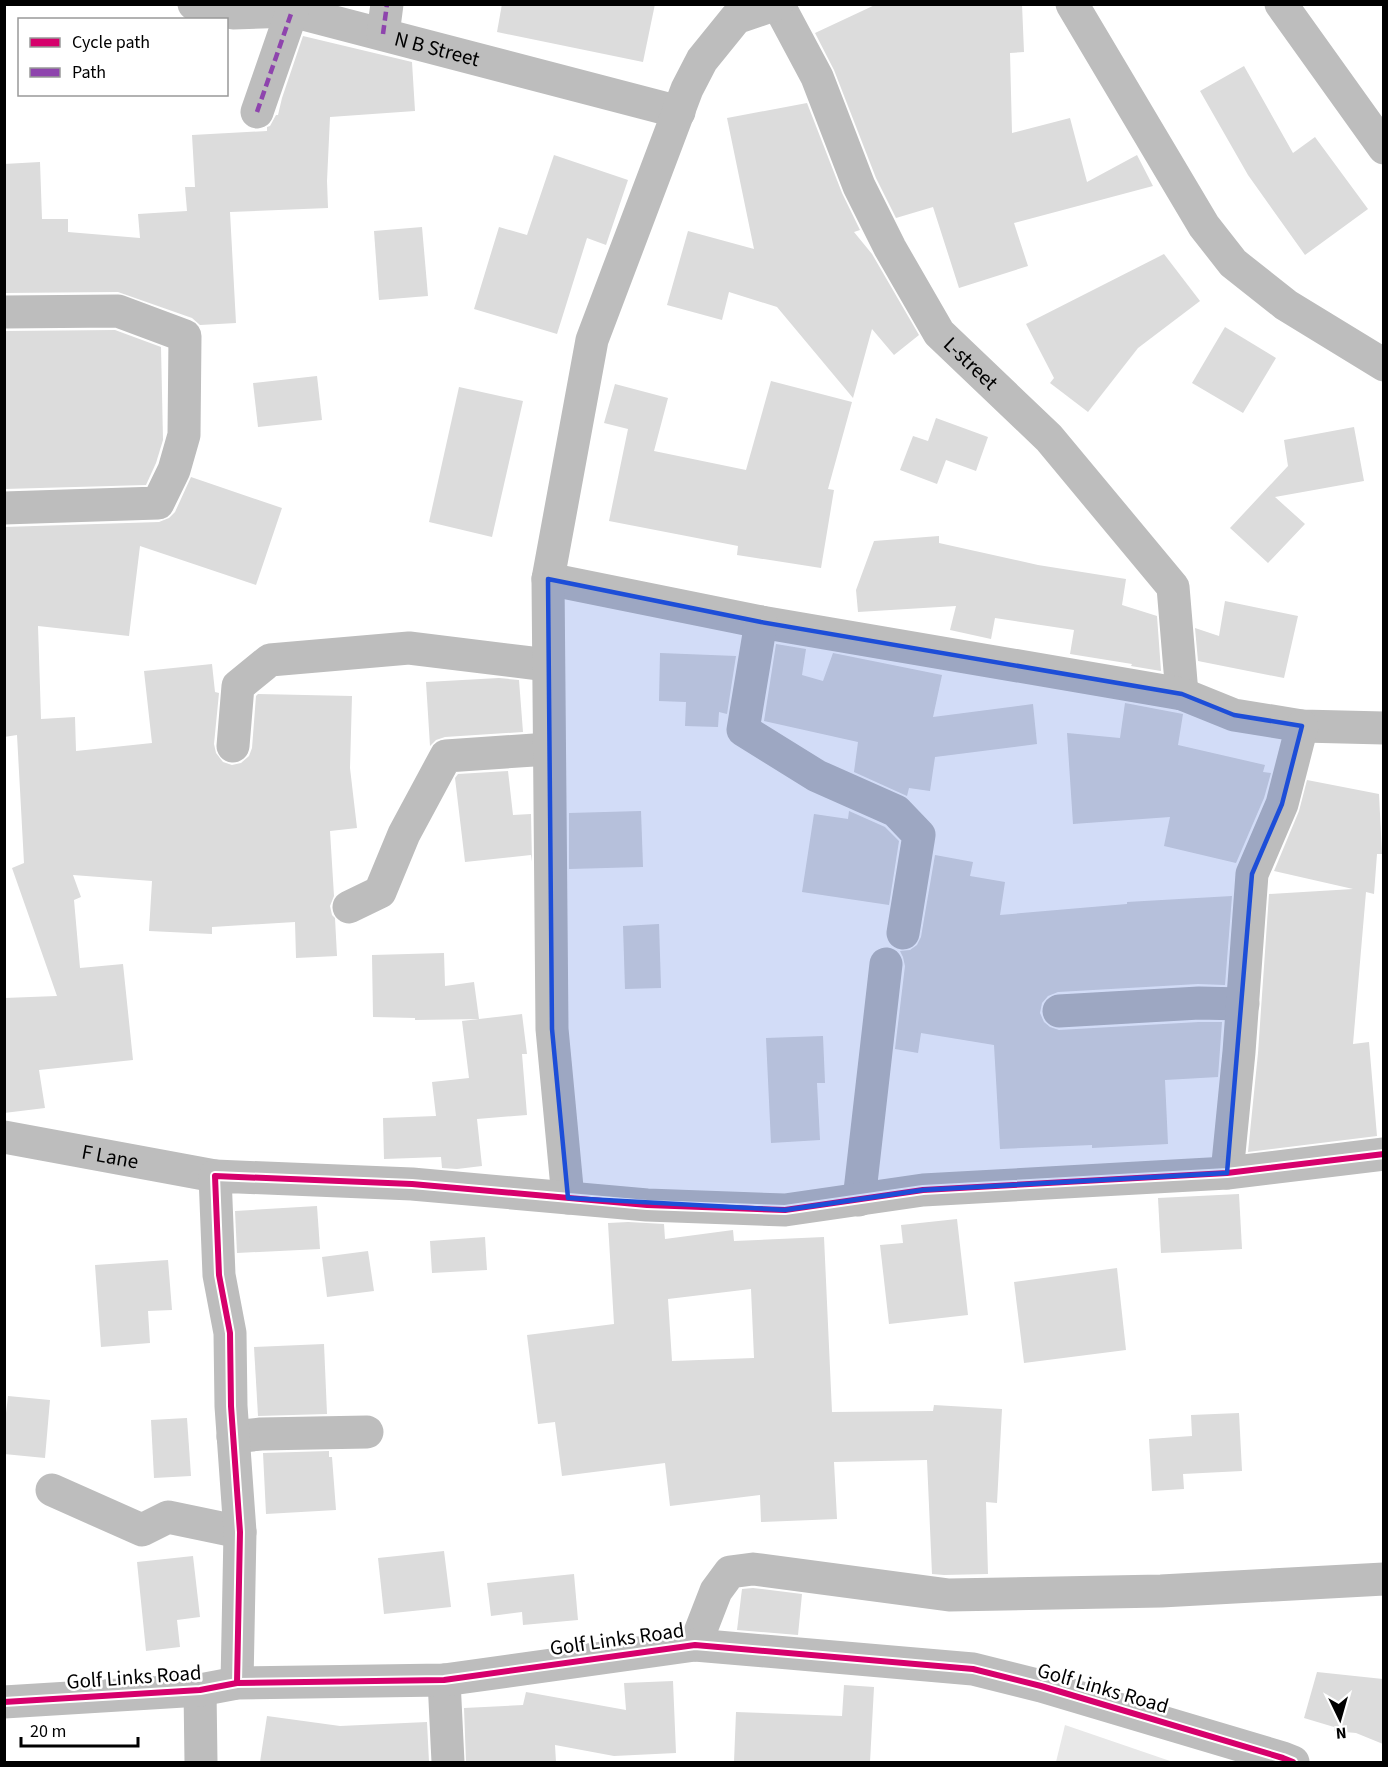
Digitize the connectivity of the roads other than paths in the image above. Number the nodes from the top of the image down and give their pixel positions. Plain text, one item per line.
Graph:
1 (194, 4) edge
2 (778, 4) edge
3 (1072, 4) edge
4 (1281, 4) edge
5 (292, 11) junction
6 (731, 11) edge
7 (385, 19) edge
8 (681, 108) junction
9 (257, 112) dead end
10 (1383, 148) edge
11 (4, 312) edge
12 (1383, 365) edge
13 (4, 508) edge
14 (548, 579) junction
15 (761, 622) junction
16 (548, 665) junction
17 (1182, 694) junction
18 (1302, 726) junction
19 (1383, 728) edge
20 (233, 746) dead end
21 (549, 749) junction
22 (349, 907) dead end
23 (903, 933) dead end
24 (886, 964) dead end
25 (1243, 1004) junction
26 (1059, 1011) dead end
27 (4, 1137) edge
28 (1383, 1154) edge
29 (1227, 1173) junction
30 (215, 1176) junction
31 (568, 1198) junction
32 (859, 1200) junction
33 (367, 1432) dead end
34 (233, 1437) junction
35 (52, 1490) dead end
36 (240, 1532) junction
37 (1383, 1579) edge
38 (695, 1645) junction
39 (444, 1680) junction
40 (237, 1683) junction
41 (200, 1690) junction
42 (4, 1702) edge
43 (201, 1762) edge
44 (448, 1762) edge
45 (1293, 1762) edge

1 - 5 street, N B Street
2 - 6 street, L-street
2 - 17 street, L-street
3 - 12 street
4 - 10 street
5 - 7 street, N B Street
5 - 9 street
6 - 8 street, L-street
7 - 8 street, N B Street
8 - 14 street, L-street
11 - 13 street
14 - 15 street
14 - 16 street, L-street
15 - 17 street
15 - 23 street
16 - 20 street
16 - 21 street, L-street
17 - 18 street
18 - 19 street
18 - 25 street
21 - 22 street
21 - 31 street, L-street
24 - 32 street
25 - 26 street
25 - 29 street
27 - 30 street, F Lane
28 - 29 street, F Lane
29 - 32 street, F Lane
30 - 31 street, F Lane
30 - 34 street
31 - 32 street, F Lane
33 - 34 street
34 - 36 street
35 - 36 street
36 - 40 street
37 - 38 street
38 - 39 street, Golf Links Road
38 - 45 street, Golf Links Road
39 - 40 street, Golf Links Road
39 - 44 street
40 - 41 street, Golf Links Road
41 - 42 street, Golf Links Road
41 - 43 street

